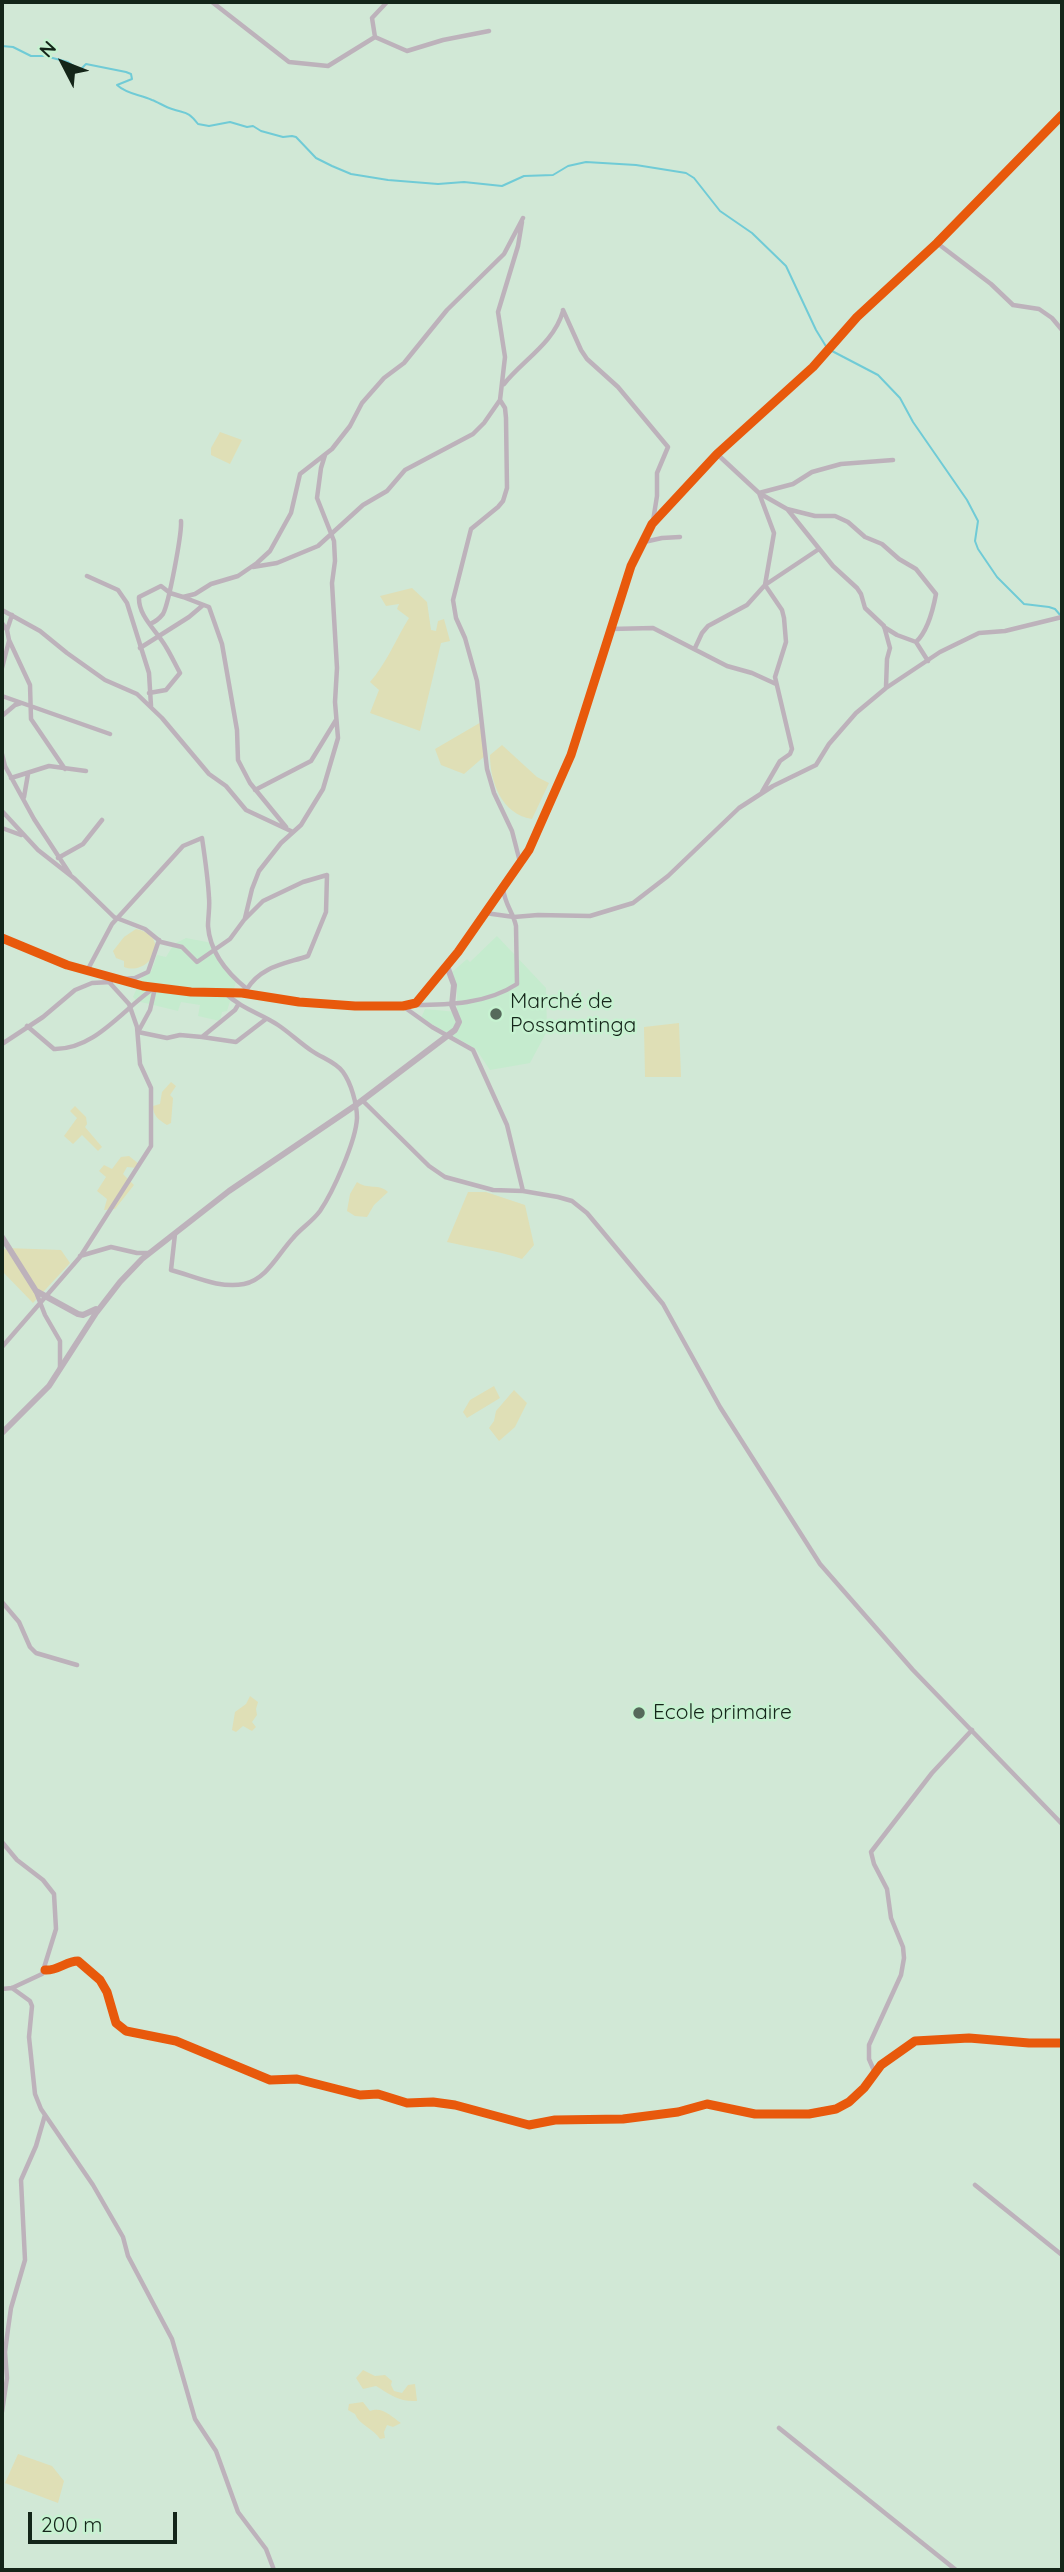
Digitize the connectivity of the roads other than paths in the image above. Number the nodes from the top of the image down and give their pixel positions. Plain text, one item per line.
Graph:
1 (212, 2) edge
2 (387, 2) edge
3 (489, 31) dead end
4 (376, 37) junction
5 (1062, 116) edge
6 (937, 243) junction
7 (1062, 330) edge
8 (502, 386) junction
9 (500, 400) junction
10 (326, 454) junction
11 (717, 454) junction
12 (893, 460) dead end
13 (759, 493) junction
14 (787, 509) junction
15 (181, 521) dead end
16 (652, 524) junction
17 (331, 536) junction
18 (680, 537) dead end
19 (640, 543) junction
20 (820, 549) junction
21 (250, 568) junction
22 (87, 576) dead end
23 (765, 585) junction
24 (170, 593) junction
25 (183, 597) junction
26 (202, 606) junction
27 (2, 610) edge
28 (12, 615) junction
29 (1062, 617) edge
30 (2, 623) edge
31 (150, 624) junction
32 (884, 626) junction
33 (7, 629) junction
34 (610, 629) junction
35 (159, 636) junction
36 (9, 640) junction
37 (916, 642) junction
38 (695, 648) junction
39 (139, 649) junction
40 (928, 661) junction
41 (2, 668) edge
42 (776, 684) junction
43 (886, 688) junction
44 (149, 693) junction
45 (2, 696) edge
46 (22, 703) junction
47 (31, 705) junction
48 (151, 706) junction
49 (2, 716) edge
50 (337, 718) junction
51 (110, 734) dead end
52 (2, 754) edge
53 (65, 769) junction
54 (86, 771) dead end
55 (28, 774) junction
56 (11, 778) junction
57 (255, 790) junction
58 (762, 792) junction
59 (24, 798) junction
60 (2, 811) edge
61 (102, 820) dead end
62 (2, 828) edge
63 (293, 832) junction
64 (25, 837) junction
65 (58, 858) junction
66 (520, 864) junction
67 (75, 879) junction
68 (503, 888) junction
69 (485, 913) junction
70 (514, 917) junction
71 (118, 919) junction
72 (244, 920) junction
73 (2, 939) edge
74 (159, 940) junction
75 (215, 952) junction
76 (447, 967) junction
77 (87, 971) junction
78 (118, 980) junction
79 (109, 982) junction
80 (155, 988) junction
81 (247, 989) junction
82 (223, 992) junction
83 (257, 995) junction
84 (238, 1005) junction
85 (413, 1005) junction
86 (452, 1005) junction
87 (403, 1006) junction
88 (130, 1007) junction
89 (266, 1019) junction
90 (27, 1026) junction
91 (138, 1032) junction
92 (448, 1036) junction
93 (202, 1037) junction
94 (2, 1044) edge
95 (358, 1102) junction
96 (523, 1191) junction
97 (175, 1233) junction
98 (2, 1237) edge
99 (149, 1253) junction
100 (80, 1256) junction
101 (43, 1300) junction
102 (101, 1307) junction
103 (2, 1347) edge
104 (60, 1367) junction
105 (2, 1433) edge
106 (2, 1602) edge
107 (77, 1665) dead end
108 (972, 1730) junction
109 (1062, 1824) edge
110 (2, 1842) edge
111 (45, 1970) junction
112 (12, 1988) junction
113 (2, 1989) edge
114 (1062, 2043) edge
115 (875, 2073) junction
116 (45, 2115) junction
117 (975, 2185) dead end
118 (1062, 2255) edge
119 (2, 2412) edge
120 (779, 2428) dead end
121 (274, 2570) edge
122 (956, 2570) edge

1 - 4 street
2 - 4 street
3 - 4 street
5 - 6 street
6 - 7 street
6 - 11 street
8 - 9 street
8 - 10 street
8 - 16 street
9 - 17 street
9 - 66 street
10 - 17 street
10 - 21 street
11 - 13 street
11 - 16 street
12 - 13 street
13 - 14 street
13 - 23 street
14 - 20 street
14 - 37 street
15 - 24 street
16 - 19 street
17 - 21 street
17 - 50 street
18 - 19 street
19 - 34 street
20 - 23 street
20 - 32 street
21 - 25 street
22 - 39 street
23 - 38 street
23 - 42 street
24 - 25 street
24 - 31 street
24 - 31 street
25 - 26 street
26 - 35 street
26 - 57 street
27 - 28 street
28 - 33 street
28 - 48 street
29 - 40 street
30 - 33 street
31 - 35 street
32 - 37 street
32 - 43 street
33 - 36 street
34 - 38 street
34 - 66 street
35 - 39 street
35 - 44 street
36 - 41 street
36 - 47 street
37 - 40 street
38 - 42 street
39 - 44 street
40 - 43 street
42 - 58 street
43 - 58 street
44 - 48 street
45 - 46 street
46 - 47 street
46 - 49 street
47 - 51 street
47 - 53 street
48 - 63 street
50 - 57 street
50 - 63 street
52 - 56 street
53 - 54 street
53 - 55 street
55 - 56 street
55 - 59 street
56 - 59 street
57 - 63 street
58 - 70 street
59 - 65 street
60 - 64 street
61 - 65 street
62 - 64 street
63 - 72 street
64 - 67 street
65 - 67 street
66 - 68 street
67 - 71 street
68 - 69 street
68 - 70 street
69 - 70 street
69 - 76 street
70 - 86 street
71 - 74 street
71 - 75 street
71 - 77 street
72 - 75 street
72 - 81 street
73 - 77 street
74 - 75 street
74 - 78 street
75 - 81 street
76 - 85 street
76 - 86 street
77 - 78 street
78 - 79 street
78 - 80 street
79 - 88 street
79 - 90 street
80 - 82 street
80 - 88 street
80 - 91 street
81 - 83 street
82 - 83 street
82 - 84 street
83 - 87 street
84 - 89 street
84 - 93 street
85 - 86 street
85 - 87 street
86 - 92 street
87 - 92 street
88 - 90 street
88 - 91 street
89 - 93 street
89 - 95 street
90 - 94 street
91 - 93 street
91 - 100 street
92 - 95 street
92 - 96 street
95 - 96 street
95 - 97 street
95 - 97 street
96 - 108 street
97 - 99 street
98 - 101 street
99 - 100 street
99 - 102 street
100 - 101 street
101 - 102 street
101 - 103 street
101 - 104 street
102 - 104 street
104 - 105 street
106 - 107 street
108 - 109 street
108 - 115 street
110 - 111 street
111 - 112 street
111 - 115 street
112 - 113 street
112 - 116 street
114 - 115 street
116 - 119 street
116 - 121 street
117 - 118 street
120 - 122 street

